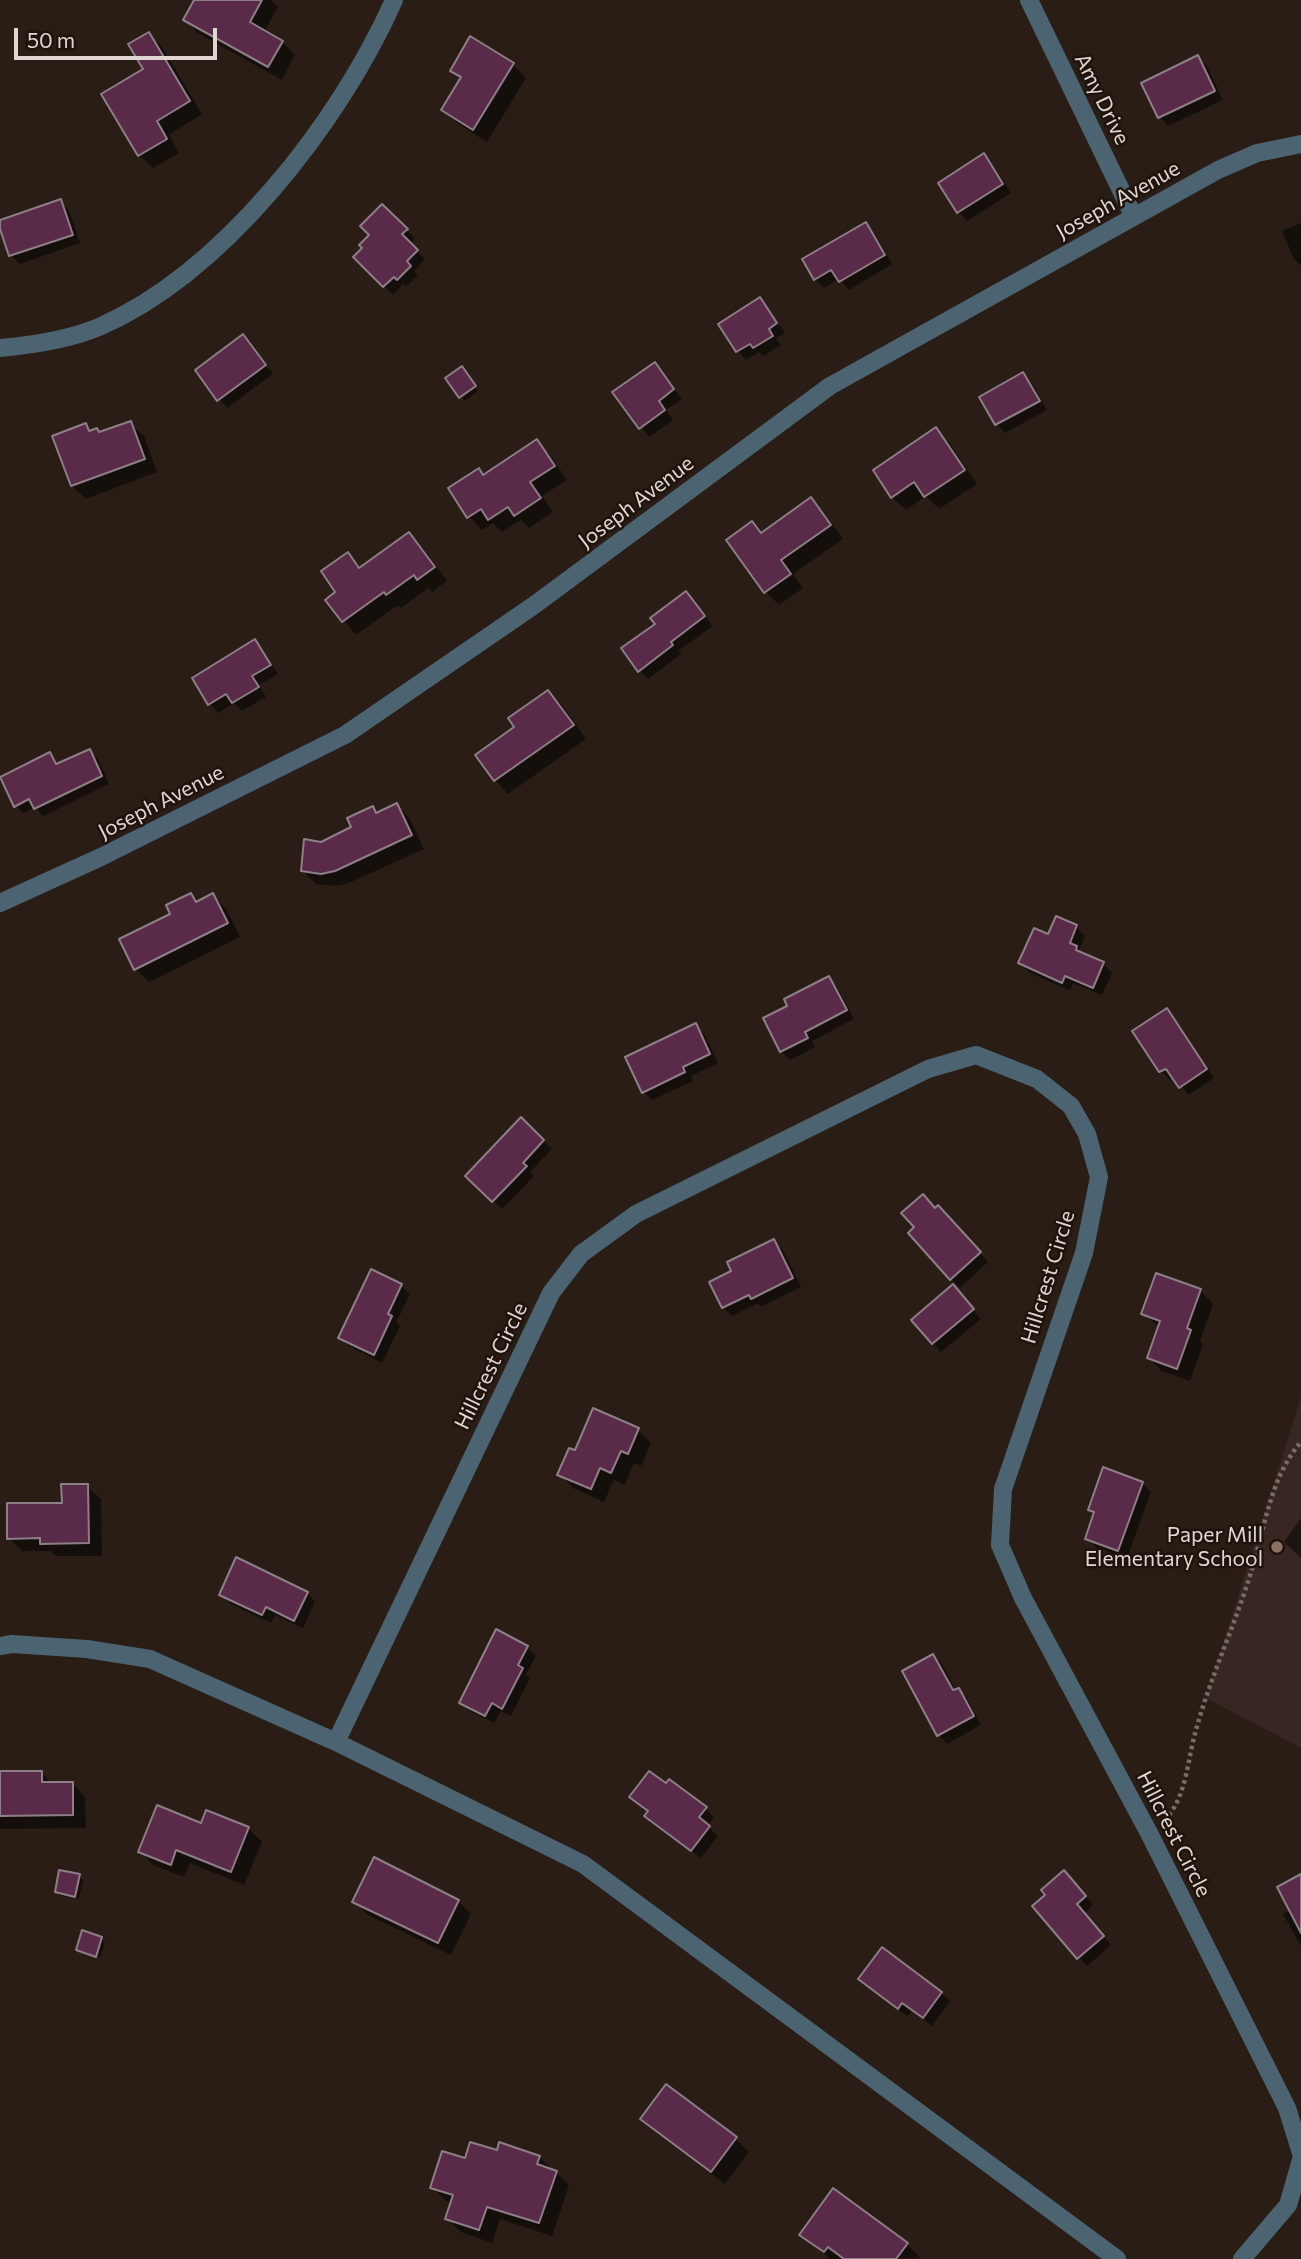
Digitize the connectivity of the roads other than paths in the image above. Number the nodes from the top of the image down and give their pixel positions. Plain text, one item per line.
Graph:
1 (394, 0) edge
2 (1029, 0) edge
3 (1301, 144) edge
4 (1135, 217) junction
5 (0, 348) edge
6 (0, 903) edge
7 (0, 1646) edge
8 (335, 1742) junction
9 (1301, 2153) edge
10 (1301, 2160) edge
11 (1117, 2259) edge
12 (1242, 2259) edge

1 - 5 street
2 - 4 street, Amy Drive
3 - 4 street, Joseph Avenue
4 - 6 street, Joseph Avenue
7 - 8 street
8 - 9 street, Hillcrest Circle
8 - 11 street
10 - 12 street

